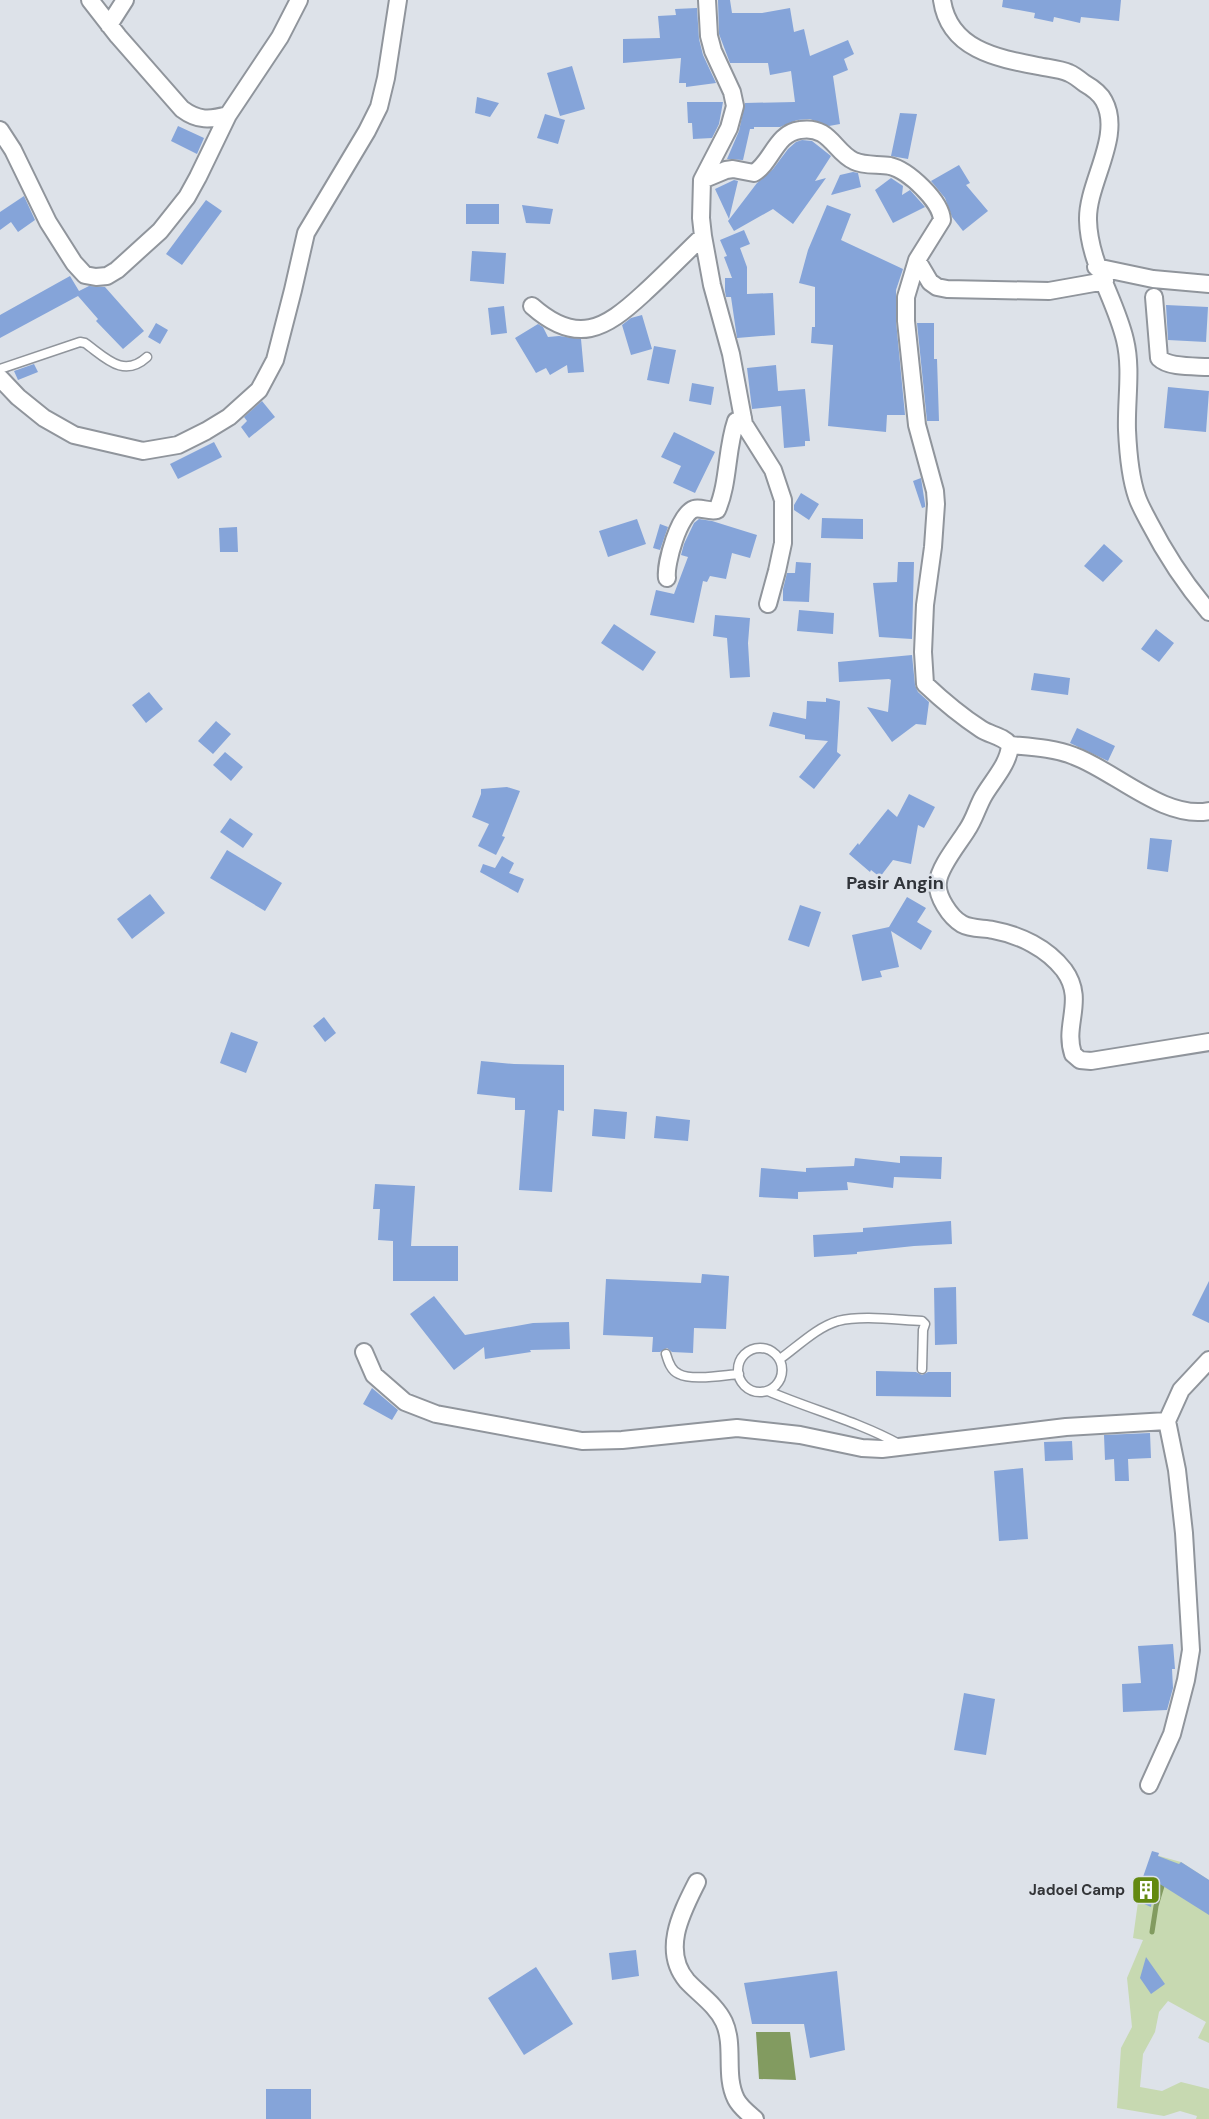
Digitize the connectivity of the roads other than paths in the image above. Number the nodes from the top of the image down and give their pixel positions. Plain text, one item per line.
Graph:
1 (90, 0) edge
2 (124, 0) edge
3 (299, 0) edge
4 (398, 0) edge
5 (707, 0) edge
6 (942, 0) edge
7 (109, 25) junction
8 (228, 115) junction
9 (0, 130) edge
10 (702, 180) junction
11 (703, 236) junction
12 (917, 260) junction
13 (1101, 274) junction
14 (1209, 284) edge
15 (1154, 297) dead end
16 (532, 306) dead end
17 (147, 357) dead end
18 (1209, 367) edge
19 (0, 369) edge
20 (0, 378) edge
21 (743, 418) junction
22 (667, 578) dead end
23 (768, 604) dead end
24 (1209, 612) edge
25 (1010, 745) junction
26 (1209, 811) edge
27 (1209, 1042) edge
28 (364, 1352) dead end
29 (666, 1354) dead end
30 (780, 1359) junction
31 (1209, 1360) edge
32 (922, 1369) dead end
33 (739, 1374) junction
34 (768, 1391) junction
35 (1167, 1421) junction
36 (902, 1446) junction
37 (1149, 1785) dead end
38 (697, 1882) dead end
39 (755, 2119) edge

1 - 7 street
2 - 7 street
3 - 8 street
4 - 20 street
5 - 10 street
6 - 13 street
7 - 8 street
8 - 9 street
10 - 11 street
10 - 12 street
11 - 16 street
11 - 21 street
12 - 13 street
12 - 25 street
13 - 14 street
13 - 24 street
15 - 18 street
17 - 19 lane
21 - 22 street
21 - 23 street
25 - 26 street
25 - 27 street
28 - 36 street
29 - 33 lane
30 - 32 lane
30 - 33 lane
30 - 34 lane
31 - 35 street
33 - 34 lane
34 - 36 lane
35 - 36 street
35 - 37 street
38 - 39 street

